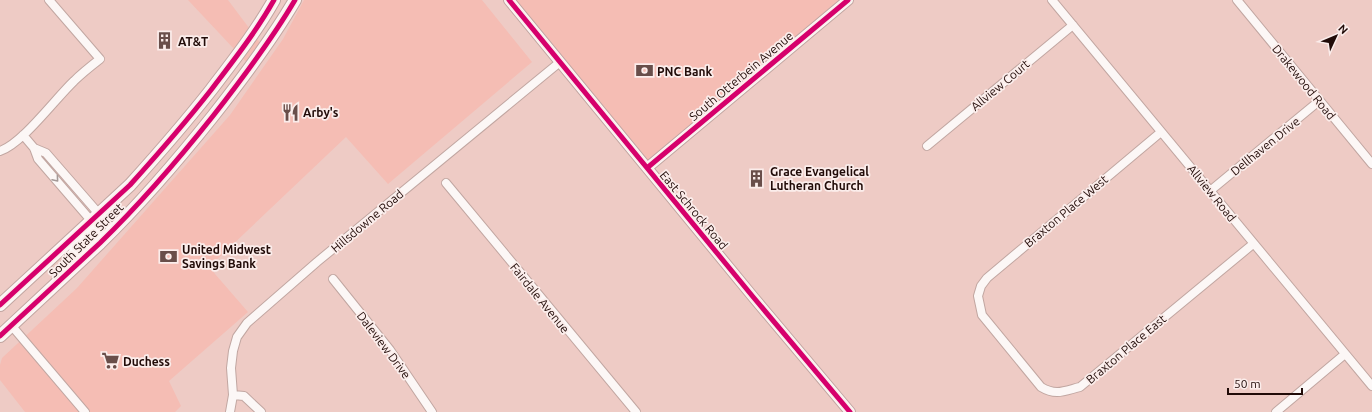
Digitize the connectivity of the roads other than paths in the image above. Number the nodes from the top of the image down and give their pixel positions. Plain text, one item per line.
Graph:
1 (49, 0) edge
2 (274, 0) edge
3 (282, 0) edge
4 (295, 0) edge
5 (509, 0) edge
6 (848, 0) edge
7 (1052, 0) edge
8 (1237, 0) edge
9 (1073, 25) junction
10 (250, 36) junction
11 (264, 48) junction
12 (560, 62) junction
13 (1319, 101) junction
14 (1161, 132) junction
15 (23, 135) junction
16 (166, 145) junction
17 (927, 146) dead end
18 (0, 151) edge
19 (1372, 164) edge
20 (647, 168) junction
21 (166, 173) junction
22 (446, 183) dead end
23 (1210, 191) junction
24 (142, 199) junction
25 (101, 226) junction
26 (1253, 244) junction
27 (333, 279) dead end
28 (978, 296) joint
29 (0, 305) edge
30 (11, 325) junction
31 (0, 336) edge
32 (1345, 354) junction
33 (1372, 386) edge
34 (233, 395) junction
35 (85, 412) edge
36 (230, 412) edge
37 (261, 412) edge
38 (432, 412) edge
39 (636, 412) edge
40 (850, 412) edge
41 (1276, 412) edge

1 - 15 street
2 - 10 main road, South State Street
3 - 11 main road
4 - 11 main road, South State Street
5 - 12 street, East Schrock Road
6 - 20 street, South Otterbein Avenue
7 - 9 street, Allview Road
8 - 13 street, Drakewood Road
9 - 14 street, Allview Road
9 - 17 street, Allview Court
10 - 16 main road, South State Street
10 - 21 main road
11 - 21 main road, South State Street
12 - 20 street, East Schrock Road
12 - 34 street, Hillsdowne Road
13 - 19 street, Drakewood Road
13 - 23 street, Dellhaven Drive
14 - 23 street, Allview Road
14 - 28 street, Braxton Place West
15 - 18 street
15 - 25 street
16 - 24 main road
16 - 25 main road, South State Street
20 - 40 street, East Schrock Road
21 - 24 main road, South State Street
22 - 39 street, Fairdale Avenue
23 - 26 street, Allview Road
24 - 25 main road, South State Street
25 - 29 main road, South State Street
25 - 30 main road, South State Street
26 - 28 street, Braxton Place East
26 - 32 street, Allview Road
27 - 38 street, Daleview Drive
30 - 31 main road, South State Street
30 - 35 street
32 - 33 street, Allview Road
32 - 41 street
34 - 36 street, Hillsdowne Road
34 - 37 street

